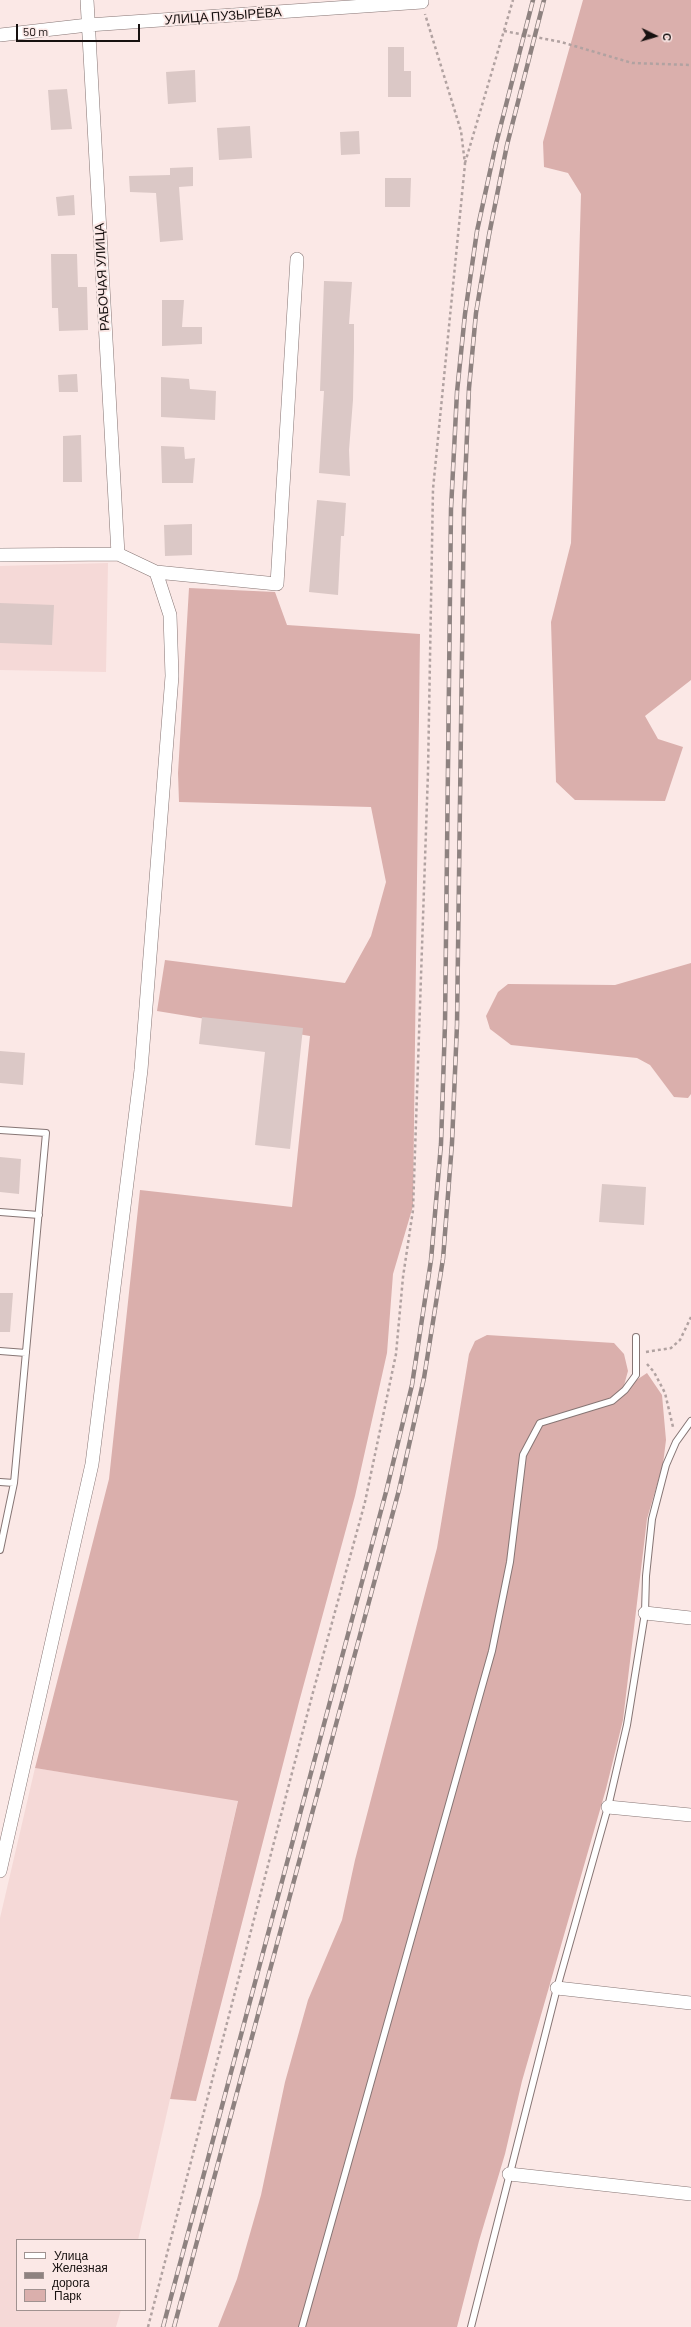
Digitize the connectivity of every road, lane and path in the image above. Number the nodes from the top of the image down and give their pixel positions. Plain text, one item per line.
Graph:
1 (87, 0) edge
2 (513, 0) edge
3 (422, 1) edge
4 (88, 25) junction
5 (504, 31) junction
6 (0, 35) edge
7 (691, 65) edge
8 (465, 164) junction
9 (297, 259) dead end
10 (118, 554) junction
11 (0, 555) edge
12 (156, 572) junction
13 (0, 1130) edge
14 (0, 1212) edge
15 (39, 1215) junction
16 (691, 1317) edge
17 (636, 1337) dead end
18 (0, 1351) edge
19 (26, 1353) junction
20 (636, 1353) junction
21 (691, 1421) edge
22 (676, 1442) junction
23 (0, 1482) edge
24 (14, 1483) junction
25 (0, 1550) edge
26 (645, 1613) junction
27 (691, 1618) edge
28 (608, 1807) junction
29 (691, 1815) edge
30 (0, 1871) edge
31 (557, 1988) junction
32 (691, 2003) edge
33 (509, 2174) junction
34 (691, 2194) edge
35 (148, 2327) edge
36 (302, 2327) edge
37 (471, 2327) edge

1 - 4 street, РАБОЧАЯ УЛИЦА
2 - 5 path
3 - 4 street, УЛИЦА ПУЗЫРЁВА
3 - 8 path
4 - 6 street, УЛИЦА ПУЗЫРЁВА
4 - 10 street, РАБОЧАЯ УЛИЦА
5 - 7 path
5 - 8 path
8 - 35 path
9 - 12 street
10 - 11 street
10 - 12 street
12 - 30 street
13 - 15 lane
14 - 15 lane
15 - 19 lane
16 - 20 path
17 - 20 lane
18 - 19 lane
19 - 24 lane
20 - 22 path
20 - 36 lane
21 - 22 lane
22 - 26 lane
23 - 24 lane
24 - 25 lane
26 - 27 street
26 - 28 lane
28 - 29 street
28 - 31 lane
31 - 32 street
31 - 33 lane
33 - 34 street
33 - 37 lane

